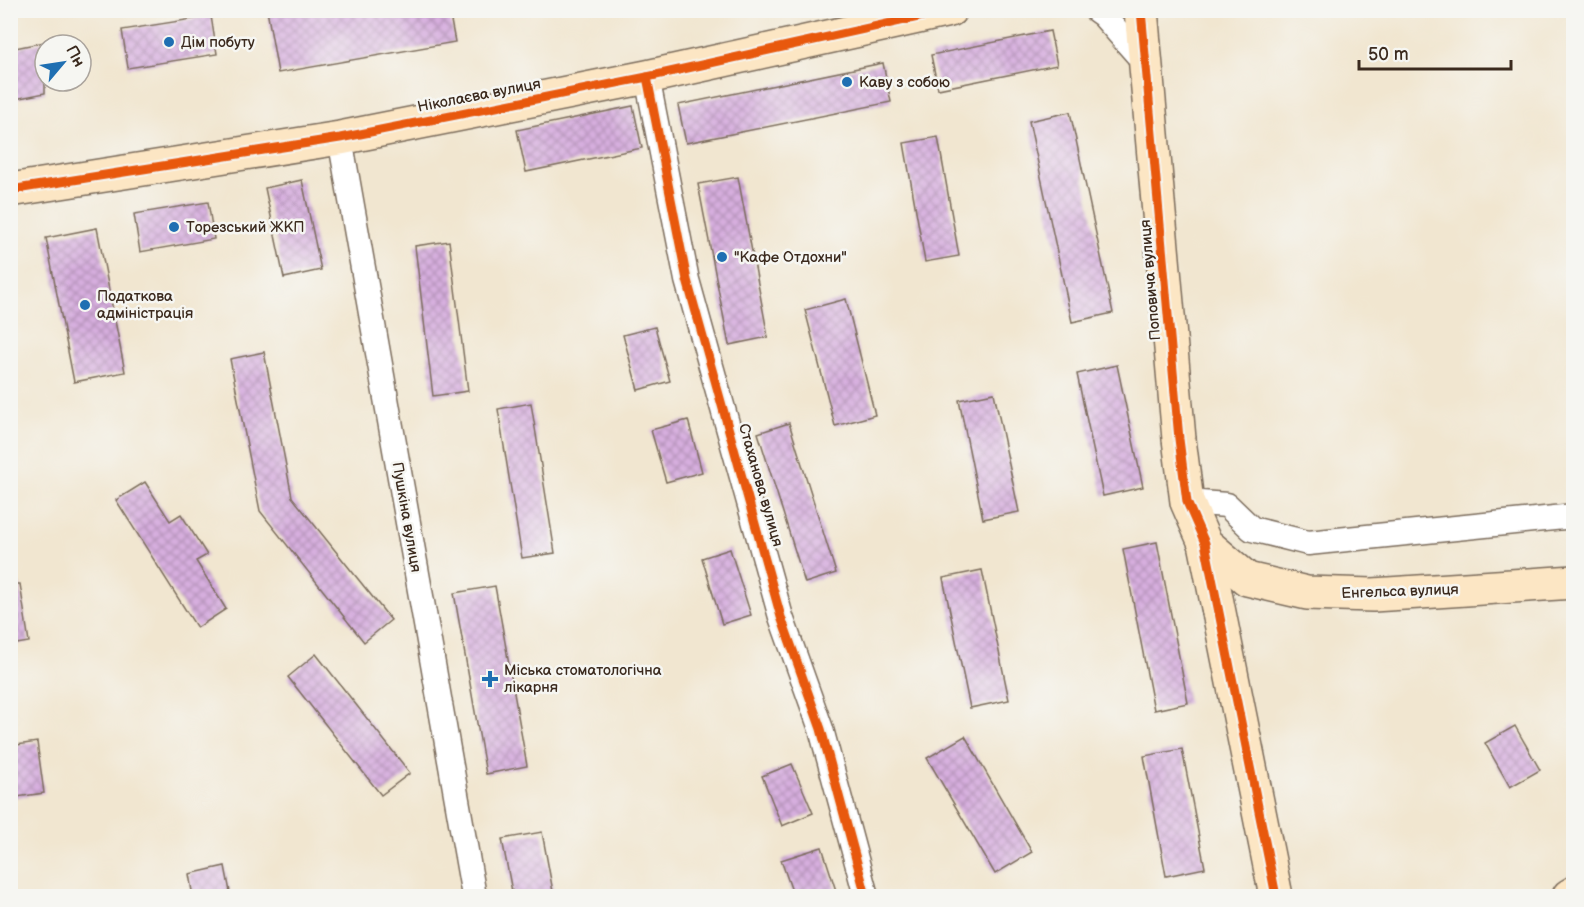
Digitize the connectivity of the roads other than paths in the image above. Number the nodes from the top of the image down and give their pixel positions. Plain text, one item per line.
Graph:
1 (950, 10) edge
2 (1096, 10) edge
3 (1141, 10) edge
4 (1146, 64) junction
5 (647, 77) junction
6 (340, 138) junction
7 (10, 190) edge
8 (1187, 502) junction
9 (1574, 516) edge
10 (1205, 543) junction
11 (1574, 582) edge
12 (1574, 893) edge
13 (474, 897) edge
14 (866, 897) edge
15 (1276, 897) edge
16 (1569, 897) edge

1 - 5 street, Ніколаєва вулиця
2 - 4 street
3 - 4 street, Поповича вулиця
4 - 8 street, Поповича вулиця
5 - 6 street, Ніколаєва вулиця
5 - 14 street, Стаханова вулиця
6 - 7 street, Ніколаєва вулиця
6 - 13 street, Пушкіна вулиця
8 - 9 street
8 - 10 street, Поповича вулиця
10 - 11 street, Енгельса вулиця
10 - 15 street
12 - 16 street

